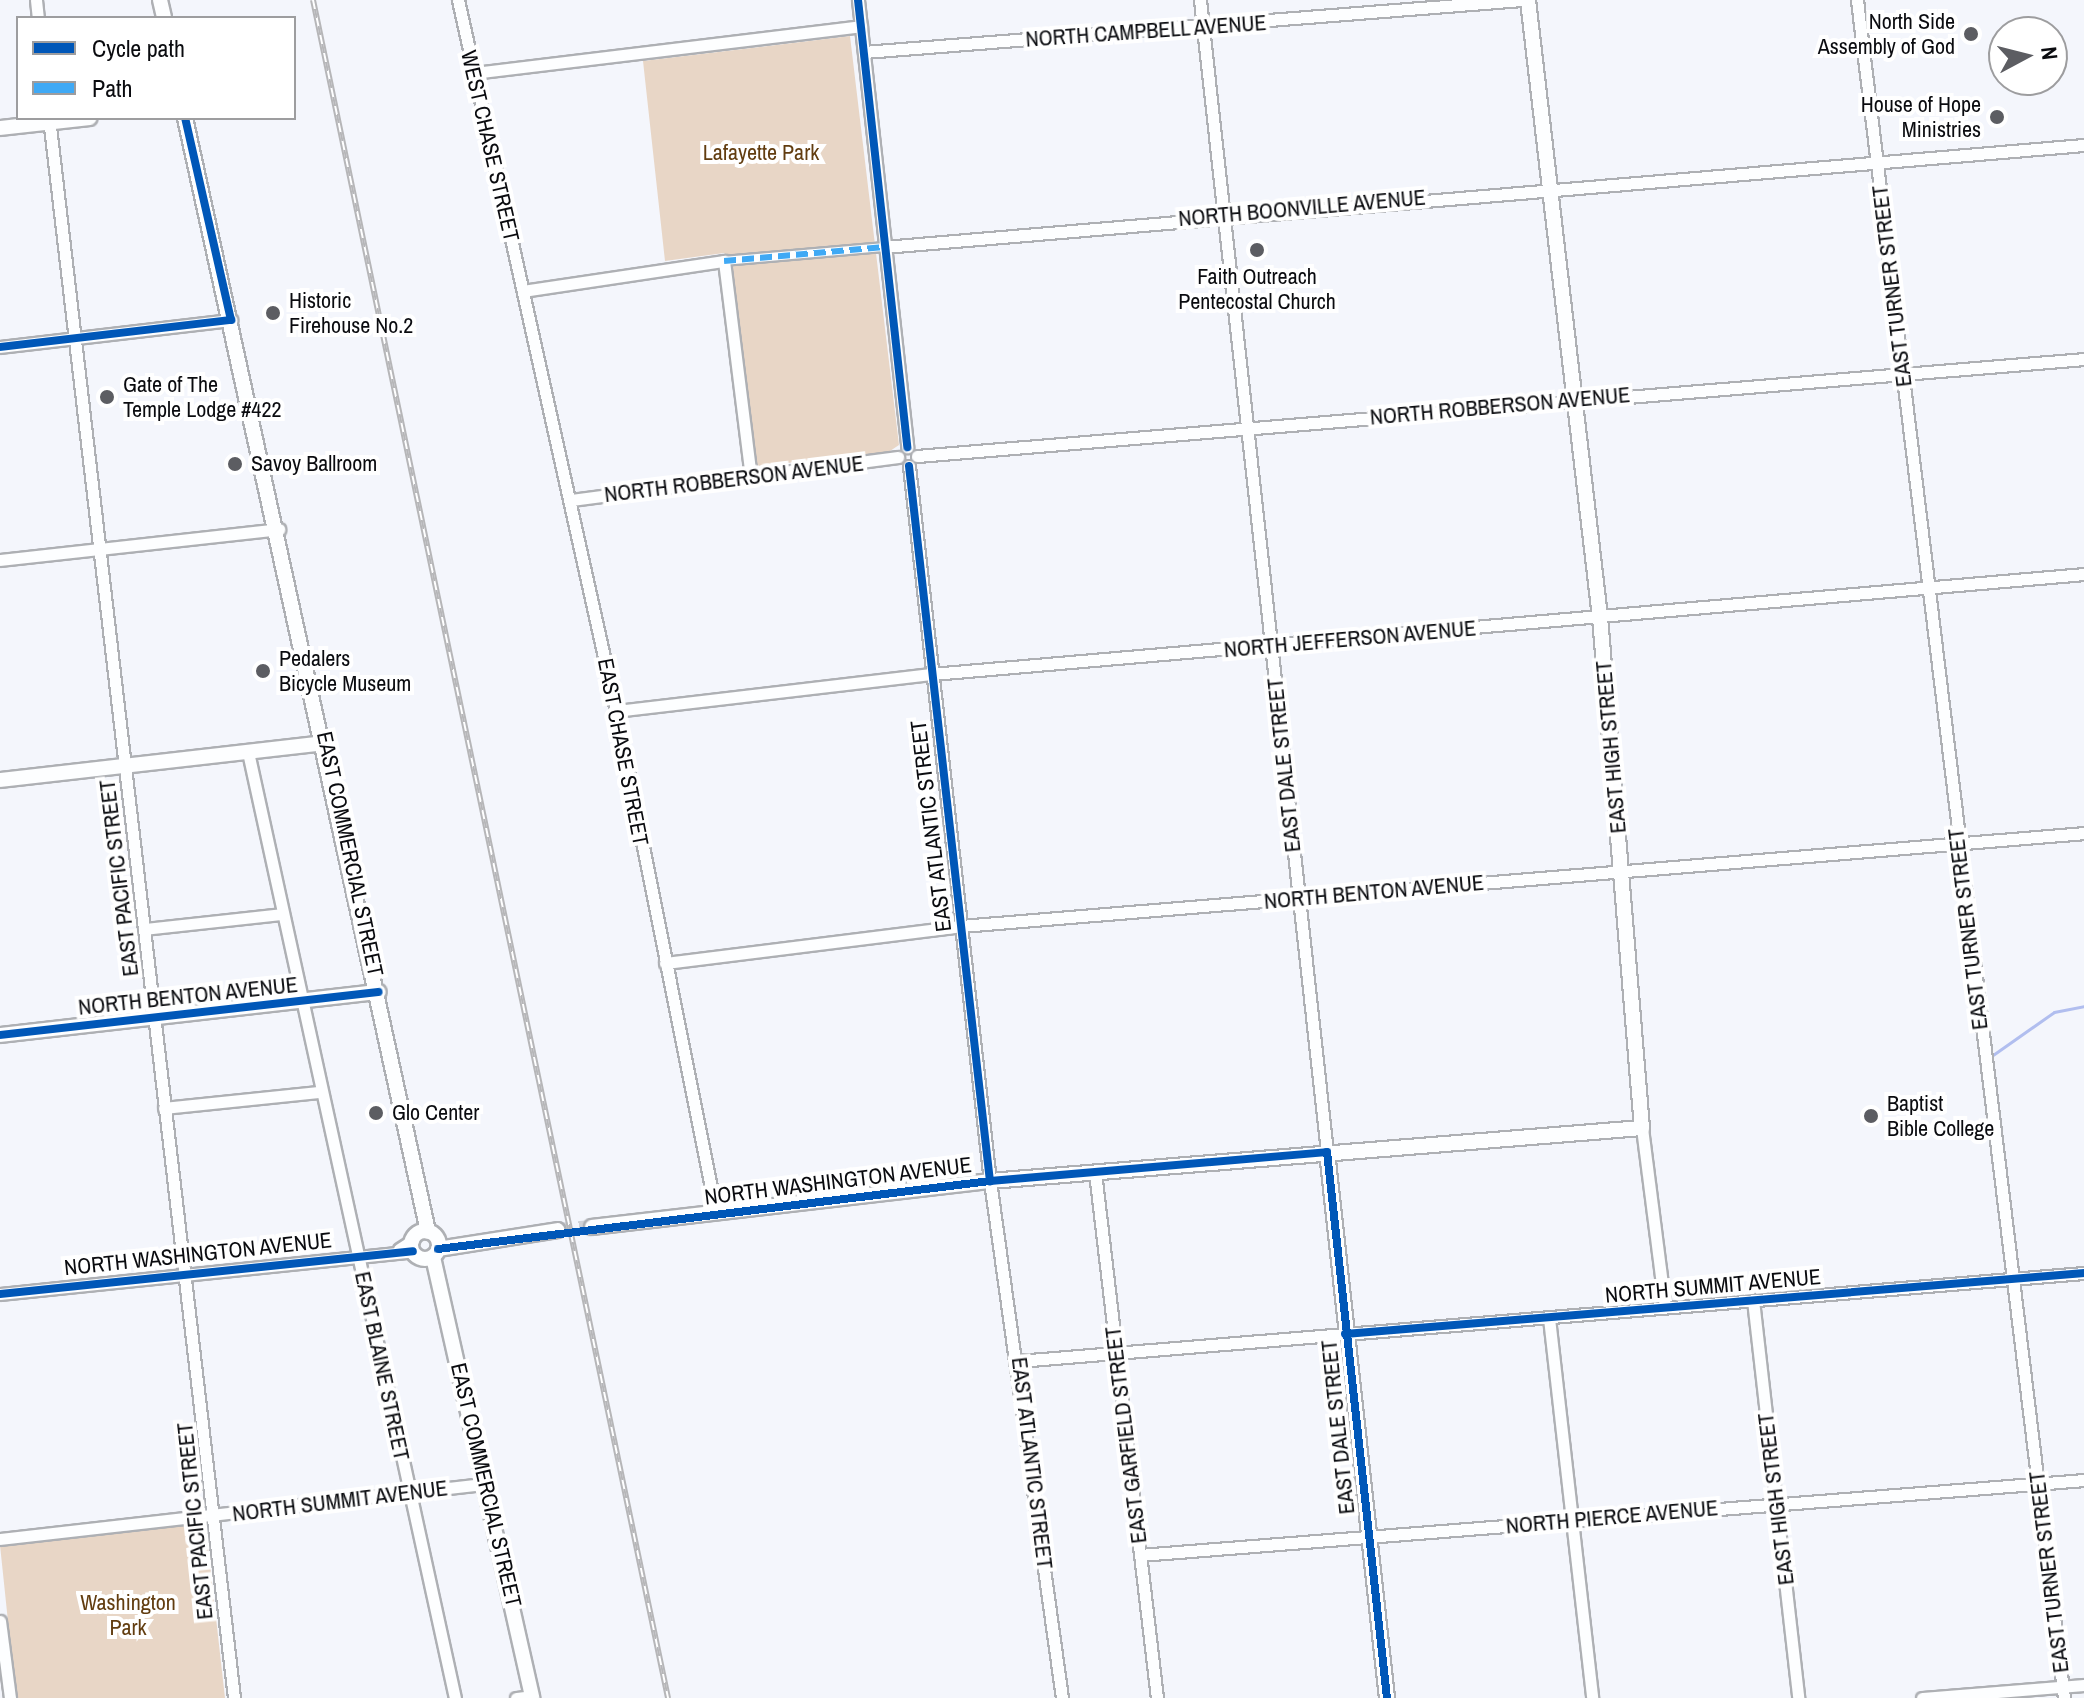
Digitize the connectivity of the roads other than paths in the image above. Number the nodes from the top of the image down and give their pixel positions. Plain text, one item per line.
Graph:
1 (458, 0) edge
2 (858, 0) edge
3 (1200, 0) edge
4 (1525, 0) edge
5 (1857, 0) edge
6 (861, 26) junction
7 (1203, 27) junction
8 (864, 52) junction
9 (474, 73) junction
10 (49, 120) edge
11 (185, 120) edge
12 (0, 128) edge
13 (2084, 145) edge
14 (1877, 160) junction
15 (1553, 187) junction
16 (1221, 215) junction
17 (884, 247) junction
18 (724, 261) junction
19 (523, 291) junction
20 (231, 320) junction
21 (75, 339) junction
22 (0, 347) edge
23 (2084, 359) edge
24 (1901, 372) junction
25 (1577, 399) junction
26 (1246, 427) junction
27 (907, 447) junction
28 (898, 457) junction
29 (913, 461) junction
30 (751, 477) junction
31 (571, 500) junction
32 (279, 529) junction
33 (99, 549) junction
34 (0, 560) edge
35 (2084, 574) edge
36 (1927, 590) junction
37 (1600, 617) junction
38 (1271, 645) junction
39 (932, 674) junction
40 (616, 711) junction
41 (327, 743) junction
42 (248, 752) junction
43 (124, 766) junction
44 (0, 780) edge
45 (2084, 833) edge
46 (1958, 843) junction
47 (1622, 871) junction
48 (1299, 898) junction
49 (282, 914) junction
50 (961, 926) junction
51 (144, 929) junction
52 (665, 963) junction
53 (379, 992) junction
54 (303, 1003) junction
55 (154, 1018) junction
56 (0, 1035) edge
57 (320, 1092) junction
58 (164, 1108) junction
59 (1642, 1128) junction
60 (1327, 1152) junction
61 (1095, 1172) junction
62 (990, 1181) junction
63 (716, 1213) junction
64 (592, 1227) tunnel mouth
65 (558, 1230) tunnel mouth
66 (425, 1245) junction
67 (358, 1255) junction
68 (2084, 1273) edge
69 (186, 1274) junction
70 (2011, 1278) junction
71 (0, 1294) edge
72 (1753, 1300) junction
73 (1665, 1307) junction
74 (1549, 1318) junction
75 (1345, 1334) junction
76 (1116, 1352) junction
77 (1018, 1361) junction
78 (2084, 1480) edge
79 (489, 1483) junction
80 (2038, 1484) junction
81 (410, 1493) junction
82 (1777, 1504) junction
83 (212, 1516) junction
84 (1571, 1520) junction
85 (1368, 1538) junction
86 (0, 1539) edge
87 (1140, 1555) junction
88 (0, 1621) edge
89 (2084, 1685) edge
90 (2063, 1692) edge
91 (532, 1697) edge
92 (10, 1698) edge
93 (234, 1698) edge
94 (455, 1698) edge
95 (516, 1698) edge
96 (1062, 1698) edge
97 (1157, 1698) edge
98 (1387, 1698) edge
99 (1592, 1698) edge
100 (1798, 1698) edge
101 (1922, 1698) edge

1 - 9 street, WEST CHASE STREET
2 - 6 street
3 - 7 street, EAST DALE STREET
4 - 7 street, NORTH CAMPBELL AVENUE
4 - 15 street, EAST HIGH STREET
5 - 14 street, EAST TURNER STREET
6 - 8 street
6 - 9 street
7 - 8 street, NORTH CAMPBELL AVENUE
7 - 16 street, EAST DALE STREET
8 - 17 street
9 - 19 street, WEST CHASE STREET
10 - 12 street
10 - 21 street, EAST PACIFIC STREET
11 - 20 street, EAST COMMERCIAL STREET
13 - 14 street, NORTH BOONVILLE AVENUE
14 - 15 street, NORTH BOONVILLE AVENUE
14 - 24 street, EAST TURNER STREET
15 - 16 street, NORTH BOONVILLE AVENUE
15 - 25 street, EAST HIGH STREET
16 - 17 street, NORTH BOONVILLE AVENUE
16 - 26 street, EAST DALE STREET
17 - 18 street, NORTH BOONVILLE AVENUE
17 - 27 street
18 - 19 street, NORTH BOONVILLE AVENUE
18 - 30 street
19 - 31 street, EAST CHASE STREET
20 - 21 street
20 - 32 street, EAST COMMERCIAL STREET
21 - 22 street
21 - 33 street, EAST PACIFIC STREET
23 - 24 street, NORTH ROBBERSON AVENUE
24 - 25 street, NORTH ROBBERSON AVENUE
24 - 36 street, EAST TURNER STREET
25 - 26 street, NORTH ROBBERSON AVENUE
25 - 37 street, EAST HIGH STREET
26 - 29 street, NORTH ROBBERSON AVENUE
26 - 38 street, EAST DALE STREET
27 - 28 street
27 - 29 street
28 - 29 street
28 - 30 street, NORTH ROBBERSON AVENUE
29 - 39 street, EAST ATLANTIC STREET
30 - 31 street, NORTH ROBBERSON AVENUE
31 - 40 street, EAST CHASE STREET
32 - 33 street
32 - 41 street, EAST COMMERCIAL STREET
33 - 34 street
33 - 43 street, EAST PACIFIC STREET
35 - 36 street, NORTH JEFFERSON AVENUE
36 - 37 street, NORTH JEFFERSON AVENUE
36 - 46 street, EAST TURNER STREET
37 - 38 street, NORTH JEFFERSON AVENUE
37 - 47 street, EAST HIGH STREET
38 - 39 street, NORTH JEFFERSON AVENUE
38 - 48 street, EAST DALE STREET
39 - 40 street, NORTH JEFFERSON AVENUE
39 - 50 street, EAST ATLANTIC STREET
40 - 52 street, EAST CHASE STREET
41 - 42 street
41 - 53 street, EAST COMMERCIAL STREET
42 - 43 street
42 - 49 street, EAST BLAINE STREET
43 - 44 street
43 - 51 street, EAST PACIFIC STREET
45 - 46 street, NORTH BENTON AVENUE
46 - 47 street, NORTH BENTON AVENUE
46 - 70 street, EAST TURNER STREET
47 - 48 street, NORTH BENTON AVENUE
47 - 59 street, EAST HIGH STREET
48 - 50 street, NORTH BENTON AVENUE
48 - 60 street, EAST DALE STREET
49 - 51 street
49 - 54 street, EAST BLAINE STREET
50 - 52 street, NORTH BENTON AVENUE
50 - 62 street, EAST ATLANTIC STREET
51 - 55 street, EAST PACIFIC STREET
52 - 63 street, EAST CHASE STREET
53 - 54 street, NORTH BENTON AVENUE
53 - 66 street, EAST COMMERCIAL STREET
54 - 55 street, NORTH BENTON AVENUE
54 - 57 street, EAST BLAINE STREET
55 - 56 street, NORTH BENTON AVENUE
55 - 58 street, EAST PACIFIC STREET
57 - 58 street
57 - 67 street, EAST BLAINE STREET
58 - 69 street, EAST PACIFIC STREET
59 - 60 street, NORTH WASHINGTON AVENUE
59 - 73 street, EAST HIGH STREET
60 - 61 street, NORTH WASHINGTON AVENUE
60 - 75 street, EAST DALE STREET
61 - 62 street, NORTH WASHINGTON AVENUE
61 - 76 street, EAST GARFIELD STREET
62 - 63 street, NORTH WASHINGTON AVENUE
62 - 77 street, EAST ATLANTIC STREET
63 - 64 street, NORTH WASHINGTON AVENUE
65 - 66 street, NORTH WASHINGTON AVENUE
66 - 67 street, NORTH WASHINGTON AVENUE
66 - 79 street, EAST COMMERCIAL STREET
67 - 69 street, NORTH WASHINGTON AVENUE
67 - 81 street, EAST BLAINE STREET
68 - 70 street, NORTH SUMMIT AVENUE
69 - 71 street, NORTH WASHINGTON AVENUE
69 - 83 street, EAST PACIFIC STREET
70 - 72 street, NORTH SUMMIT AVENUE
70 - 80 street, EAST TURNER STREET
72 - 73 street, NORTH SUMMIT AVENUE
72 - 82 street, EAST HIGH STREET
73 - 74 street, NORTH SUMMIT AVENUE
74 - 75 street, NORTH SUMMIT AVENUE
74 - 84 street
75 - 76 street, NORTH SUMMIT AVENUE
75 - 85 street, EAST DALE STREET
76 - 77 street, NORTH SUMMIT AVENUE
76 - 87 street, EAST GARFIELD STREET
77 - 96 street, EAST ATLANTIC STREET
78 - 80 street, NORTH PIERCE AVENUE
79 - 81 street, NORTH SUMMIT AVENUE
79 - 91 street, EAST COMMERCIAL STREET
80 - 82 street, NORTH PIERCE AVENUE
80 - 90 street, EAST TURNER STREET
81 - 83 street, NORTH SUMMIT AVENUE
81 - 94 street, EAST BLAINE STREET
82 - 84 street, NORTH PIERCE AVENUE
82 - 100 street, EAST HIGH STREET
83 - 86 street, NORTH SUMMIT AVENUE
83 - 93 street, EAST PACIFIC STREET
84 - 85 street, NORTH PIERCE AVENUE
84 - 99 street
85 - 87 street, NORTH PIERCE AVENUE
85 - 98 street, EAST DALE STREET
87 - 97 street, EAST GARFIELD STREET
88 - 92 street
89 - 90 street
90 - 101 street
91 - 95 street

